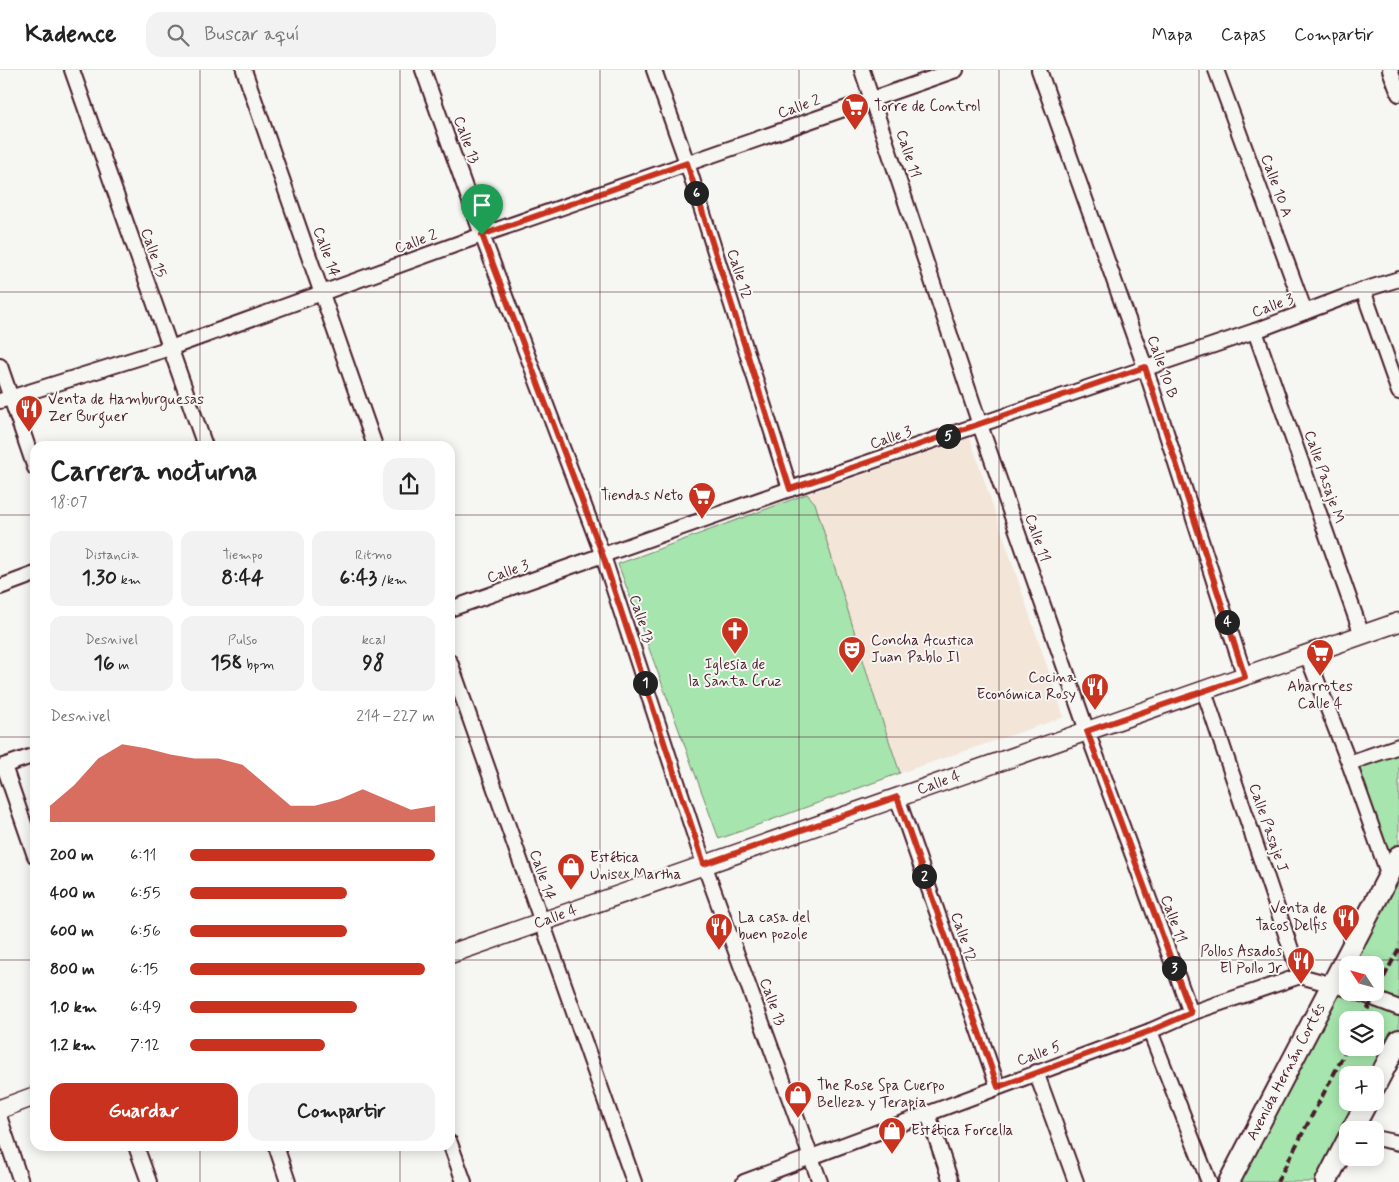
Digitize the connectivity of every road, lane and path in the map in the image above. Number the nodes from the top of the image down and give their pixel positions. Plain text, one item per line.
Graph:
1 (72, 70) edge
2 (244, 70) edge
3 (423, 70) edge
4 (654, 70) edge
5 (862, 70) edge
6 (956, 70) edge
7 (1039, 70) edge
8 (1216, 70) edge
9 (1390, 70) edge
10 (1399, 94) edge
11 (872, 99) junction
12 (687, 163) junction
13 (482, 235) junction
14 (1399, 278) edge
15 (1363, 290) junction
16 (323, 293) junction
17 (1304, 312) junction
18 (1255, 331) junction
19 (170, 348) junction
20 (0, 366) edge
21 (1145, 367) junction
22 (1399, 392) edge
23 (6, 399) edge
24 (980, 425) junction
25 (203, 441) edge
26 (374, 441) edge
27 (30, 456) edge
28 (790, 489) junction
29 (603, 556) junction
30 (30, 576) edge
31 (0, 587) edge
32 (455, 607) edge
33 (1399, 622) edge
34 (1362, 635) junction
35 (1306, 655) junction
36 (455, 676) edge
37 (1245, 677) junction
38 (1204, 691) junction
39 (1087, 731) junction
40 (1399, 746) edge
41 (30, 757) edge
42 (1349, 763) junction
43 (2, 767) edge
44 (897, 797) junction
45 (30, 843) edge
46 (1399, 856) edge
47 (704, 864) junction
48 (1389, 876) junction
49 (541, 923) junction
50 (455, 952) edge
51 (1354, 956) edge
52 (1300, 976) junction
53 (1339, 986) edge
54 (1339, 990) edge
55 (1381, 1001) edge
56 (1399, 1008) edge
57 (1191, 1013) junction
58 (1150, 1031) junction
59 (1399, 1040) edge
60 (1384, 1069) edge
61 (1036, 1072) junction
62 (998, 1087) junction
63 (30, 1098) edge
64 (0, 1109) edge
65 (928, 1114) junction
66 (0, 1119) edge
67 (1384, 1140) edge
68 (1399, 1143) edge
69 (138, 1151) edge
70 (278, 1151) edge
71 (453, 1151) edge
72 (1339, 1157) edge
73 (812, 1158) junction
74 (21, 1182) edge
75 (149, 1182) edge
76 (288, 1182) edge
77 (464, 1182) edge
78 (634, 1182) edge
79 (744, 1182) edge
80 (820, 1182) edge
81 (951, 1182) edge
82 (1076, 1182) edge
83 (1209, 1182) edge
84 (1229, 1182) edge
85 (1326, 1182) edge

1 - 19 street, Calle 15
2 - 16 street, Calle 14
3 - 13 street, Calle 13
4 - 12 street, Calle 12
5 - 11 street, Calle 11
6 - 11 street, Calle 2
7 - 21 street, Calle 10 B
8 - 17 street, Calle 10 A
9 - 10 street
11 - 12 street, Calle 2
11 - 24 street, Calle 11
12 - 13 street, Calle 2
12 - 28 street, Calle 12
13 - 16 street, Calle 2
13 - 29 street, Calle 13
14 - 15 street, Calle 3
15 - 17 street, Calle 3
15 - 22 street
16 - 19 street, Calle 2
16 - 26 street, Calle 14
17 - 18 street, Calle 3
18 - 21 street, Calle 3
18 - 34 street, Calle Pasaje M
19 - 23 street, Calle 2
19 - 25 street, Calle 15
20 - 23 street
21 - 24 street, Calle 3
21 - 37 street, Calle 10 B
23 - 27 street
24 - 28 street, Calle 3
24 - 39 street, Calle 11
28 - 29 street, Calle 3
29 - 32 street, Calle 3
29 - 47 street, Calle 13
30 - 31 street
33 - 34 street, Calle 4
34 - 35 street, Calle 4
35 - 37 street, Calle 4
35 - 42 street
36 - 49 street, Calle 14
37 - 38 street, Calle 4
38 - 39 street, Calle 4
38 - 52 street, Calle Pasaje J
39 - 44 street, Calle 4
39 - 57 street, Calle 11
40 - 42 street
41 - 43 street
42 - 48 street
43 - 45 street
44 - 47 street, Calle 4
44 - 62 street, Calle 12
46 - 48 main road, Avenida Hernán Cortés
47 - 49 street, Calle 4
47 - 73 street, Calle 13
48 - 51 main road, Avenida Hernán Cortés
49 - 50 street, Calle 4
49 - 78 street, Calle 14
52 - 53 street
52 - 57 street, Calle 5
54 - 84 main road, Avenida Hernán Cortés
55 - 56 street
57 - 58 street, Calle 5
58 - 61 street, Calle 5
58 - 83 street
59 - 60 main road
61 - 62 street, Calle 5
61 - 82 street
62 - 65 street, Calle 5
63 - 64 street
65 - 73 street, Calle 5
65 - 81 street
66 - 74 street
67 - 68 street
69 - 75 street
70 - 76 street
71 - 77 street
72 - 85 main road
73 - 79 street, Calle 5
73 - 80 street, Calle 13

